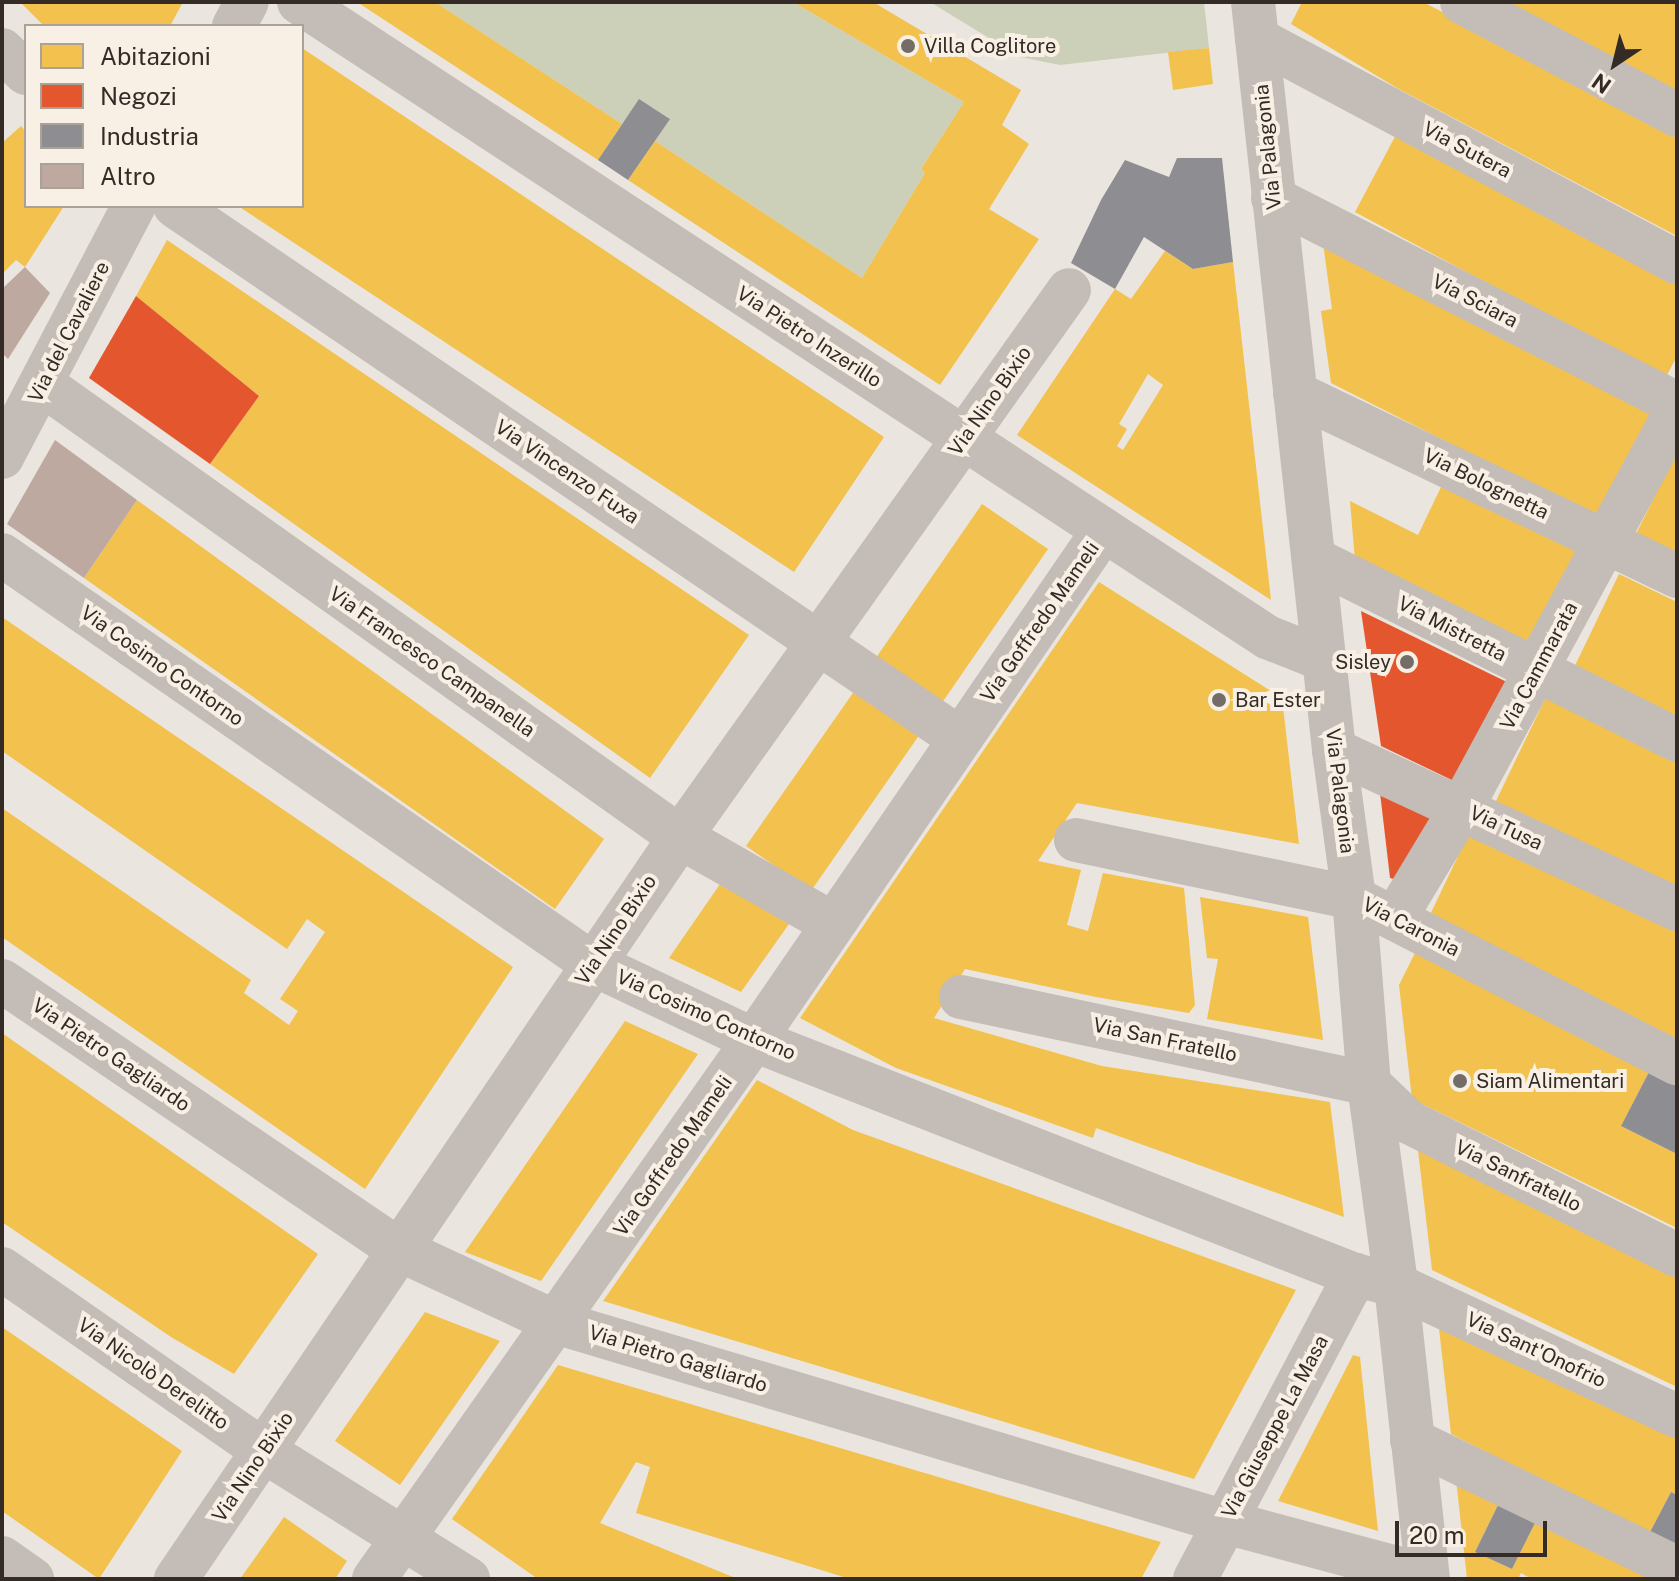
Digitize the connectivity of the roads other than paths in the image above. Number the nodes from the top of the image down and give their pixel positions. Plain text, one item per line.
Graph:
1 (247, 2) edge
2 (299, 2) edge
3 (1462, 2) edge
4 (1255, 20) edge
5 (235, 24) edge
6 (1677, 115) edge
7 (1273, 198) junction
8 (133, 208) edge
9 (178, 208) edge
10 (1677, 262) edge
11 (1069, 290) dead end
12 (42, 384) junction
13 (1295, 393) junction
14 (1677, 406) edge
15 (963, 439) junction
16 (2, 457) edge
17 (1103, 531) junction
18 (1605, 542) junction
19 (2, 555) edge
20 (1314, 559) junction
21 (1677, 576) edge
22 (818, 644) junction
23 (1325, 660) junction
24 (1536, 672) junction
25 (959, 738) junction
26 (1677, 740) edge
27 (1334, 750) junction
28 (1462, 807) junction
29 (680, 837) junction
30 (1076, 840) dead end
31 (1354, 898) junction
32 (1677, 909) edge
33 (1395, 918) junction
34 (833, 924) junction
35 (593, 964) junction
36 (2, 981) edge
37 (961, 997) dead end
38 (754, 1040) junction
39 (1677, 1063) edge
40 (1369, 1084) junction
41 (400, 1250) junction
42 (1677, 1255) edge
43 (2, 1269) edge
44 (1375, 1280) junction
45 (555, 1322) junction
46 (1677, 1416) edge
47 (1412, 1440) junction
48 (264, 1451) junction
49 (1225, 1522) junction
50 (402, 1540) junction
51 (2, 1558) edge
52 (1677, 1568) edge
53 (1428, 1578) edge
54 (32, 1579) edge
55 (176, 1579) edge
56 (374, 1579) edge
57 (468, 1579) edge
58 (1195, 1579) edge

1 - 5 street
2 - 15 street, Via Pietro Inzerillo
3 - 6 street
4 - 7 street, Via Palagonia
4 - 10 street, Via Sutera
7 - 13 street, Via Palagonia
7 - 14 street, Via Sciara
8 - 12 street, Via del Cavaliere
9 - 22 street, Via Vincenzo Fuxa
11 - 15 street, Via Nino Bixio
12 - 16 street, Via del Cavaliere
12 - 29 street, Via Francesco Campanella
13 - 18 street, Via Bolognetta
13 - 20 street, Via Palagonia
14 - 18 street, Via Cammarata
15 - 17 street, Via Pietro Inzerillo
15 - 22 street, Via Nino Bixio
17 - 23 street, Via Pietro Inzerillo
17 - 25 street, Via Goffredo Mameli
18 - 21 street, Via Bolognetta
18 - 24 street, Via Cammarata
19 - 35 street, Via Cosimo Contorno
20 - 23 street, Via Palagonia
20 - 24 street, Via Mistretta
22 - 25 street, Via Vincenzo Fuxa
22 - 29 street, Via Nino Bixio
23 - 27 street, Via Palagonia
24 - 26 street, Via Mistretta
24 - 28 street, Via Cammarata
25 - 34 street, Via Goffredo Mameli
27 - 28 street, Via Tusa
27 - 31 street, Via Palagonia
28 - 32 street, Via Tusa
28 - 33 street, Via Cammarata
29 - 34 street, Via Francesco Campanella
29 - 35 street, Via Nino Bixio
30 - 31 street, Via Caronia
31 - 33 street, Via Caronia
31 - 40 street, Via Palagonia
33 - 39 street, Via Caronia
34 - 38 street, Via Goffredo Mameli
35 - 38 street, Via Cosimo Contorno
35 - 41 street, Via Nino Bixio
36 - 41 street, Via Pietro Gagliardo
37 - 40 street, Via San Fratello
38 - 44 street, Via Cosimo Contorno
38 - 45 street, Via Goffredo Mameli
40 - 42 street, Via Sanfratello
40 - 44 street, Via Palagonia
41 - 45 street, Via Pietro Gagliardo
41 - 48 street, Via Nino Bixio
43 - 48 street, Via Nicolò Derelitto
44 - 46 street, Via Sant'Onofrio
44 - 47 street, Via Palagonia
44 - 49 street, Via Giuseppe La Masa
45 - 49 street, Via Pietro Gagliardo
45 - 50 street, Via Goffredo Mameli
47 - 52 street
47 - 53 street, Via Palagonia
48 - 50 street, Via Nicolò Derelitto
48 - 55 street, Via Nino Bixio
49 - 53 street, Via Pietro Gagliardo
49 - 58 street, Via Giuseppe La Masa
50 - 56 street, Via Goffredo Mameli
50 - 57 street, Via Nicolò Derelitto
51 - 54 street

